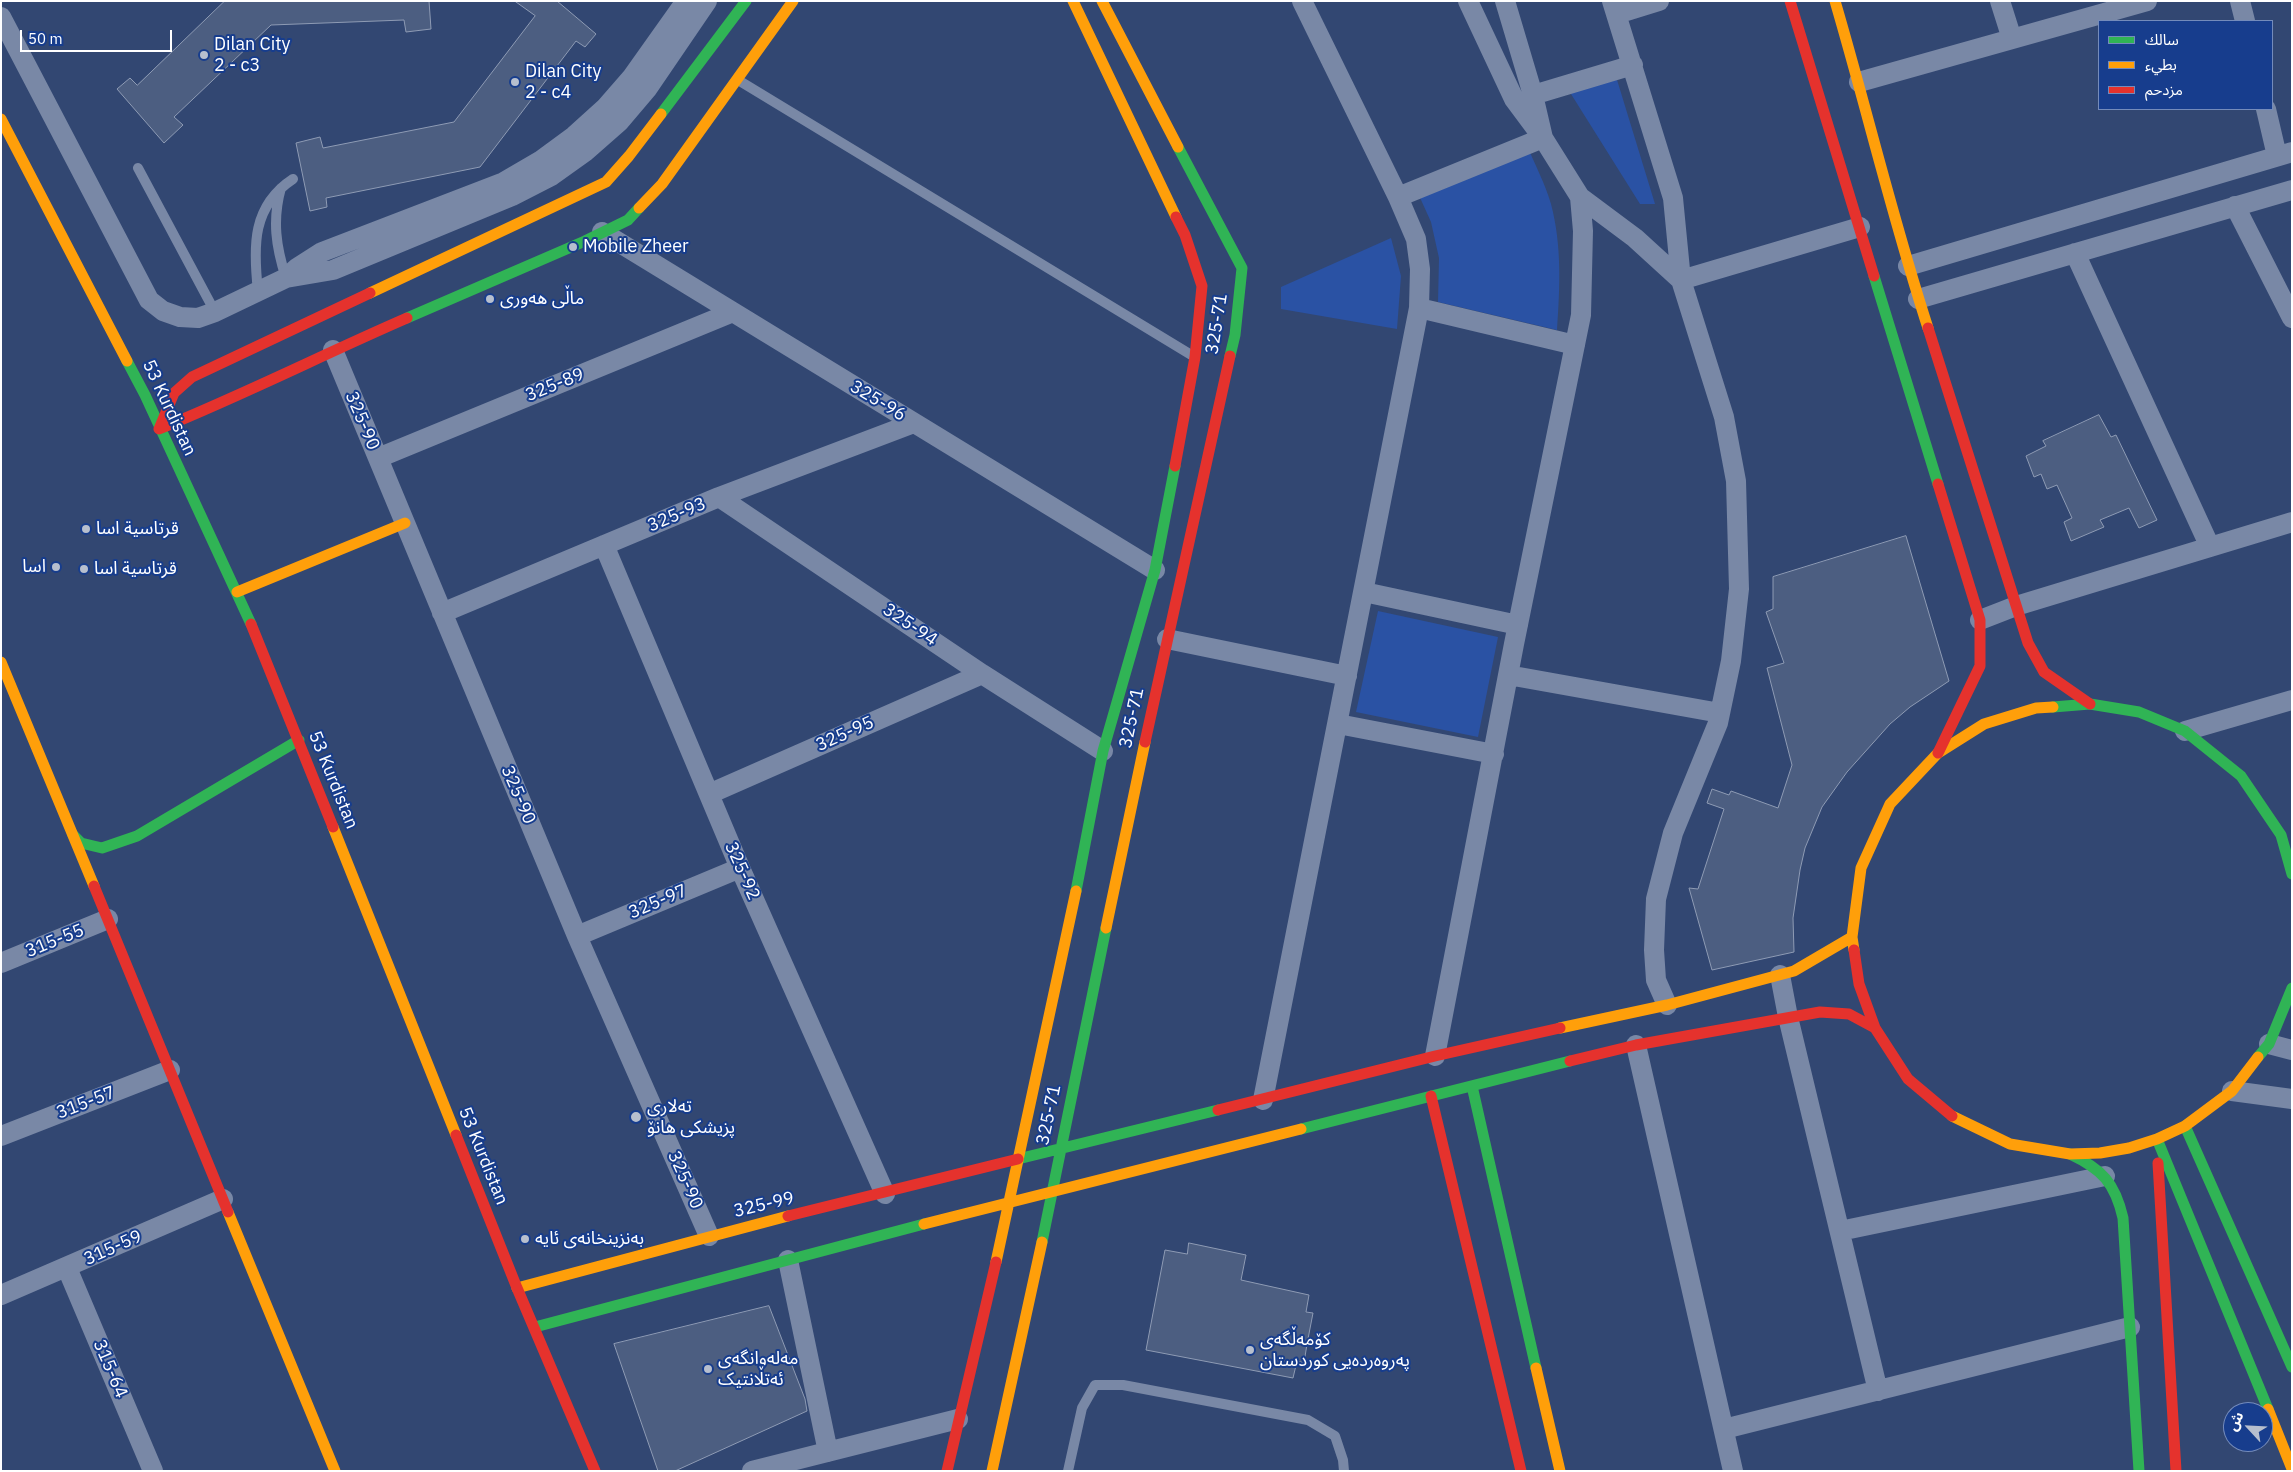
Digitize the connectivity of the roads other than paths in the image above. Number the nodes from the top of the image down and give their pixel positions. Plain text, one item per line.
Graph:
1 (686, 1) edge
2 (707, 1) edge
3 (746, 1) edge
4 (793, 1) edge
5 (1073, 1) edge
6 (1102, 1) edge
7 (1302, 1) edge
8 (1468, 1) edge
9 (1505, 1) edge
10 (1659, 1) edge
11 (1790, 1) edge
12 (1834, 1) edge
13 (2000, 1) edge
14 (2240, 1) edge
15 (2138, 2) edge
16 (1614, 8) edge
17 (1, 17) edge
18 (2245, 20) edge
19 (2012, 40) junction
20 (1633, 65) junction
21 (737, 79) junction
22 (1858, 82) junction
23 (1533, 95) junction
24 (2266, 110) edge
25 (1, 119) edge
26 (1543, 138) junction
27 (2284, 154) edge
28 (138, 168) dead end
29 (293, 178) dead end
30 (282, 186) junction
31 (2292, 190) edge
32 (1398, 197) junction
33 (1580, 198) junction
34 (2235, 206) junction
35 (1860, 228) junction
36 (602, 232) junction
37 (2075, 253) junction
38 (1908, 266) junction
39 (286, 278) junction
40 (1681, 280) junction
41 (258, 291) junction
42 (1918, 299) junction
43 (1419, 308) junction
44 (215, 312) junction
45 (732, 312) junction
46 (2292, 318) edge
47 (1576, 345) junction
48 (333, 350) junction
49 (1194, 357) junction
50 (914, 423) junction
51 (159, 429) junction
52 (378, 458) junction
53 (719, 497) junction
54 (2292, 522) edge
55 (405, 523) junction
56 (604, 545) junction
57 (2210, 547) junction
58 (1155, 570) junction
59 (238, 592) junction
60 (1364, 592) junction
61 (2016, 606) junction
62 (442, 613) junction
63 (1980, 620) junction
64 (1518, 625) junction
65 (1167, 639) junction
66 (1, 662) edge
67 (982, 674) junction
68 (1508, 675) junction
69 (1348, 676) junction
70 (2292, 700) edge
71 (2090, 704) junction
72 (1720, 713) junction
73 (1338, 724) junction
74 (2185, 731) junction
75 (299, 740) junction
76 (1103, 751) junction
77 (1938, 753) junction
78 (1494, 754) junction
79 (709, 794) junction
80 (73, 835) junction
81 (740, 868) junction
82 (2292, 874) edge
83 (108, 919) junction
84 (576, 936) junction
85 (1852, 937) junction
86 (1, 963) edge
87 (1780, 975) junction
88 (2292, 988) edge
89 (1668, 1005) junction
90 (1788, 1017) junction
91 (1874, 1028) junction
92 (2269, 1044) junction
93 (1636, 1045) junction
94 (2292, 1050) edge
95 (1435, 1056) junction
96 (170, 1070) junction
97 (1472, 1086) junction
98 (2232, 1091) junction
99 (1431, 1096) junction
100 (2292, 1099) edge
101 (1263, 1100) junction
102 (2185, 1126) junction
103 (1, 1136) edge
104 (2157, 1139) junction
105 (1060, 1149) junction
106 (2070, 1154) junction
107 (1019, 1159) junction
108 (2105, 1176) junction
109 (1053, 1191) junction
110 (885, 1194) junction
111 (223, 1199) junction
112 (1010, 1201) junction
113 (1840, 1231) junction
114 (709, 1236) junction
115 (788, 1260) junction
116 (67, 1268) junction
117 (566, 1275) junction
118 (517, 1288) junction
119 (562, 1290) dead end
120 (1, 1295) edge
121 (565, 1305) dead end
122 (577, 1316) junction
123 (535, 1327) junction
124 (2130, 1328) junction
125 (2292, 1367) edge
126 (1878, 1390) junction
127 (958, 1419) junction
128 (1724, 1429) junction
129 (828, 1452) junction
130 (2292, 1469) edge
131 (153, 1471) edge
132 (335, 1471) edge
133 (595, 1471) edge
134 (752, 1471) edge
135 (947, 1471) edge
136 (992, 1471) edge
137 (1068, 1471) edge
138 (1344, 1471) edge
139 (1521, 1471) edge
140 (1560, 1471) edge
141 (1733, 1471) edge
142 (2139, 1471) edge
143 (2176, 1471) edge

1 - 39 street
2 - 39 street
3 - 51 street
4 - 21 street
5 - 49 street, 325-71
6 - 65 street, 325-71
7 - 32 street
8 - 26 street
9 - 23 street
10 - 16 street
11 - 35 street
12 - 22 street
13 - 19 street
14 - 18 street
15 - 19 street
16 - 20 street
17 - 44 street
19 - 22 street
20 - 23 street
20 - 40 street
21 - 36 street
21 - 49 lane
22 - 38 street
23 - 26 street
24 - 27 street
25 - 51 street, 53 Kurdistan
26 - 32 street
26 - 33 street
27 - 38 street
28 - 44 lane
29 - 30 lane
30 - 39 lane
30 - 41 lane
31 - 34 street
32 - 43 street
33 - 40 street
33 - 47 street
34 - 37 street
34 - 46 street
35 - 40 street
35 - 63 street
36 - 45 street, 325-96
36 - 48 street
37 - 42 street
37 - 57 street
38 - 42 street
39 - 41 street
40 - 72 street
41 - 44 street
42 - 61 street
43 - 47 street
43 - 60 street
45 - 50 street, 325-96
45 - 52 street, 325-89
47 - 64 street
48 - 51 street
48 - 52 street, 325-90
49 - 58 street, 325-71
50 - 53 street, 325-93
50 - 58 street, 325-96
51 - 59 street, 53 Kurdistan
52 - 55 street, 325-90
53 - 56 street, 325-93
53 - 67 street, 325-94
54 - 57 street
55 - 59 street
55 - 62 street, 325-90
56 - 62 street, 325-93
56 - 79 street, 325-92
57 - 61 street
58 - 76 street, 325-71
59 - 75 street, 53 Kurdistan
60 - 64 street
60 - 69 street
61 - 63 street
61 - 71 street
62 - 84 street, 325-90
63 - 77 street
64 - 68 street
65 - 69 street
65 - 105 street, 325-71
66 - 80 street
67 - 76 street, 325-94
67 - 79 street, 325-95
68 - 72 street
68 - 78 street
69 - 73 street
70 - 74 street
71 - 74 street
71 - 77 street
72 - 89 street
73 - 78 street
73 - 101 street
74 - 82 street
75 - 80 street
75 - 118 street, 53 Kurdistan
76 - 107 street, 325-71
77 - 85 street
78 - 95 street
79 - 81 street, 325-92
80 - 83 street
81 - 84 street, 325-97
81 - 110 street, 325-92
83 - 86 street, 315-55
83 - 96 street
84 - 114 street, 325-90
85 - 87 street, 325-99
85 - 91 street
87 - 89 street, 325-99
87 - 90 street
88 - 92 street
89 - 95 street, 325-99
90 - 91 street
90 - 93 street
90 - 113 street
91 - 106 street
92 - 94 street
92 - 98 street
93 - 97 street
93 - 128 street
95 - 101 street, 325-99
96 - 103 street, 315-57
96 - 111 street
97 - 99 street
97 - 140 street
98 - 100 street
98 - 102 street
99 - 109 street
99 - 139 street
101 - 105 street, 325-99
102 - 104 street
102 - 125 street
104 - 106 street
104 - 130 street
104 - 143 street
105 - 107 street, 325-99
105 - 109 street, 325-71
106 - 108 street
107 - 110 street, 325-99
107 - 112 street, 325-71
108 - 113 street
108 - 124 street
109 - 112 street
109 - 136 street, 325-71
110 - 114 street, 325-99
111 - 116 street, 315-59
111 - 132 street
112 - 115 street
112 - 127 street, 325-71
113 - 126 street
114 - 117 street, 325-99
115 - 122 street
115 - 129 street
116 - 120 street, 315-59
116 - 131 street, 315-64
117 - 118 street, 325-99
117 - 119 street
118 - 123 street, 53 Kurdistan
121 - 122 street
122 - 123 street
123 - 133 street, 53 Kurdistan
124 - 126 street
124 - 142 street
126 - 128 street
127 - 129 street
127 - 135 street, 325-71
128 - 141 street
129 - 134 street
137 - 138 lane

